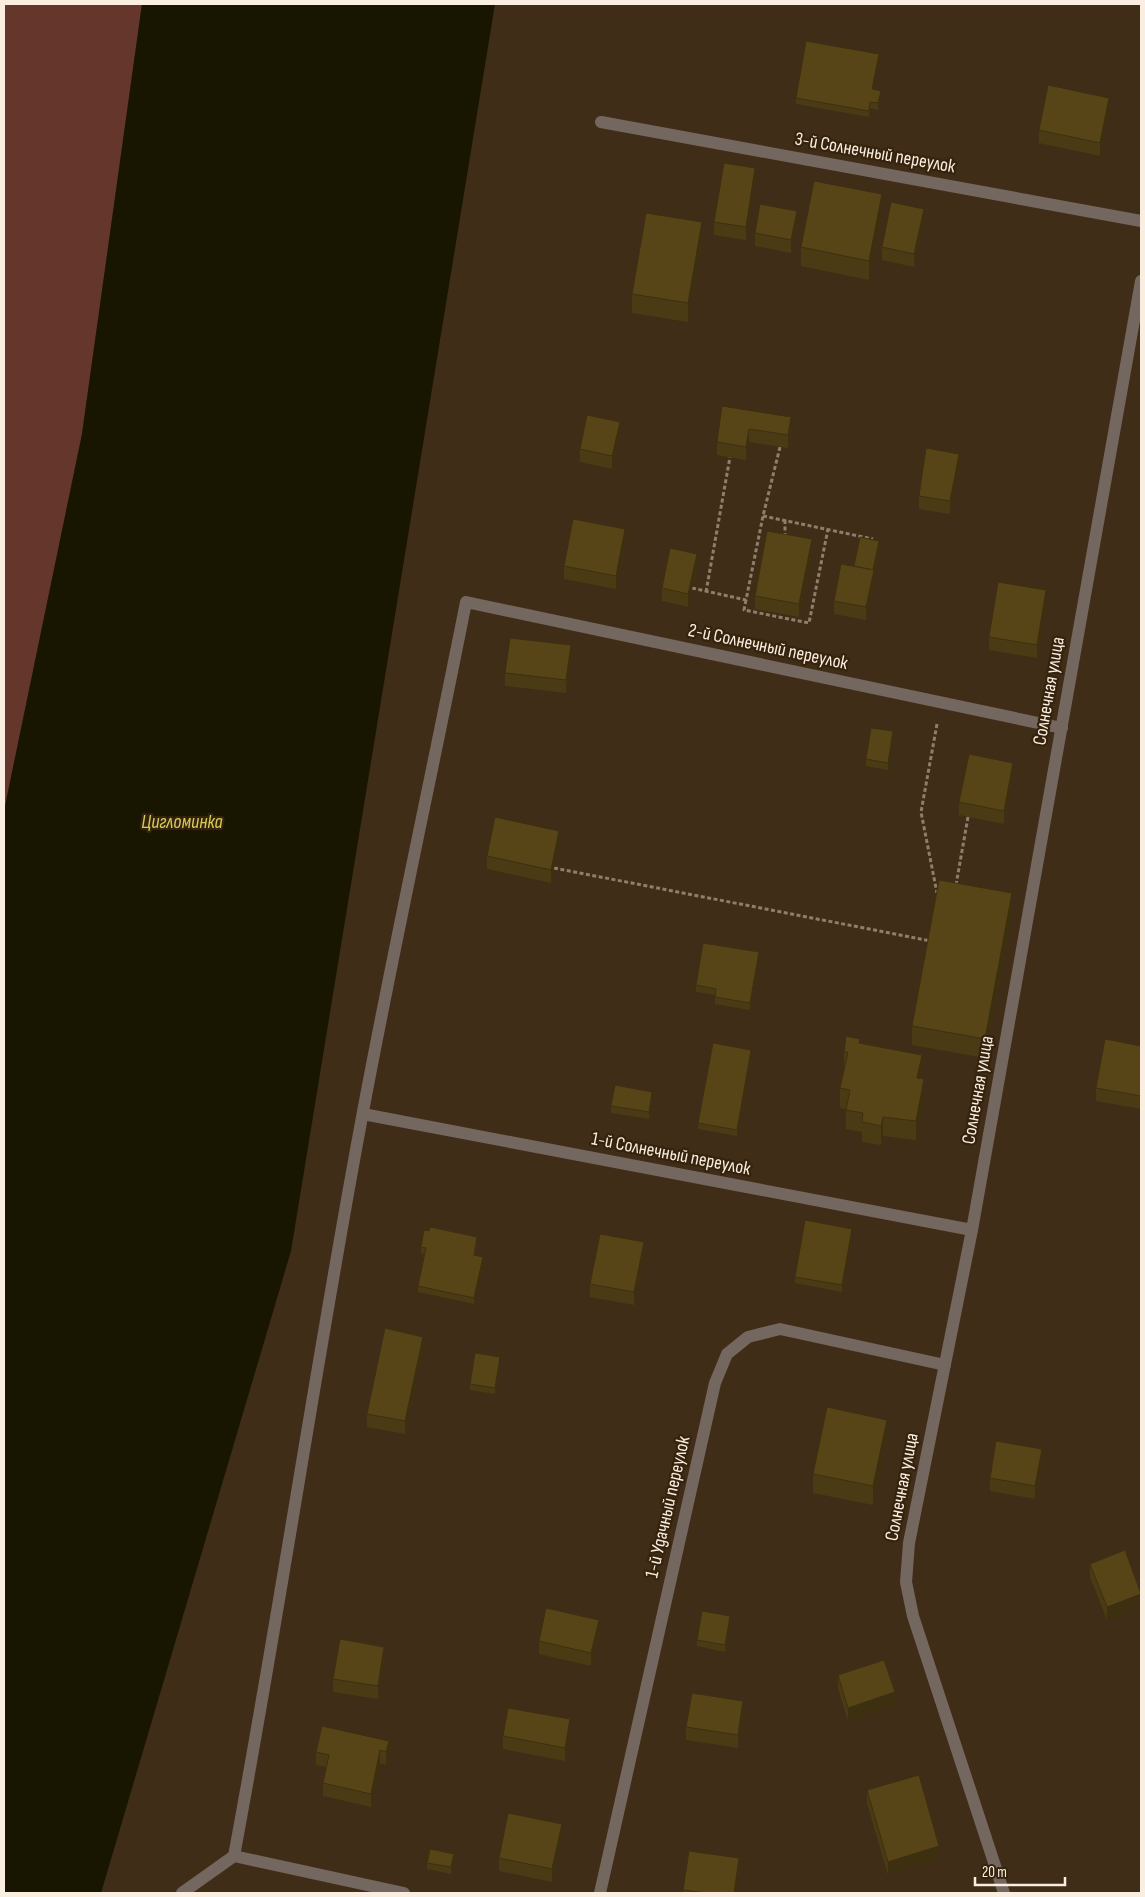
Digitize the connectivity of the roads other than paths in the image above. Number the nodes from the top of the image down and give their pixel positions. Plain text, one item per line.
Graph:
1 (601, 122) dead end
2 (1141, 221) edge
3 (1141, 281) edge
4 (1062, 728) junction
5 (362, 1114) junction
6 (972, 1230) junction
7 (945, 1365) junction
8 (234, 1856) junction
9 (182, 1893) edge
10 (404, 1893) edge
11 (600, 1893) edge
12 (1004, 1893) edge

1 - 2 street, 3-й Солнечный переулок
3 - 4 street, Солнечная улица
4 - 5 street, 2-й Солнечный переулок
4 - 6 street, Солнечная улица
5 - 6 street, 1-й Солнечный переулок
5 - 8 street
6 - 7 street, Солнечная улица
7 - 11 street, 1-й Удачный переулок
7 - 12 street, Солнечная улица
8 - 9 street
8 - 10 street

